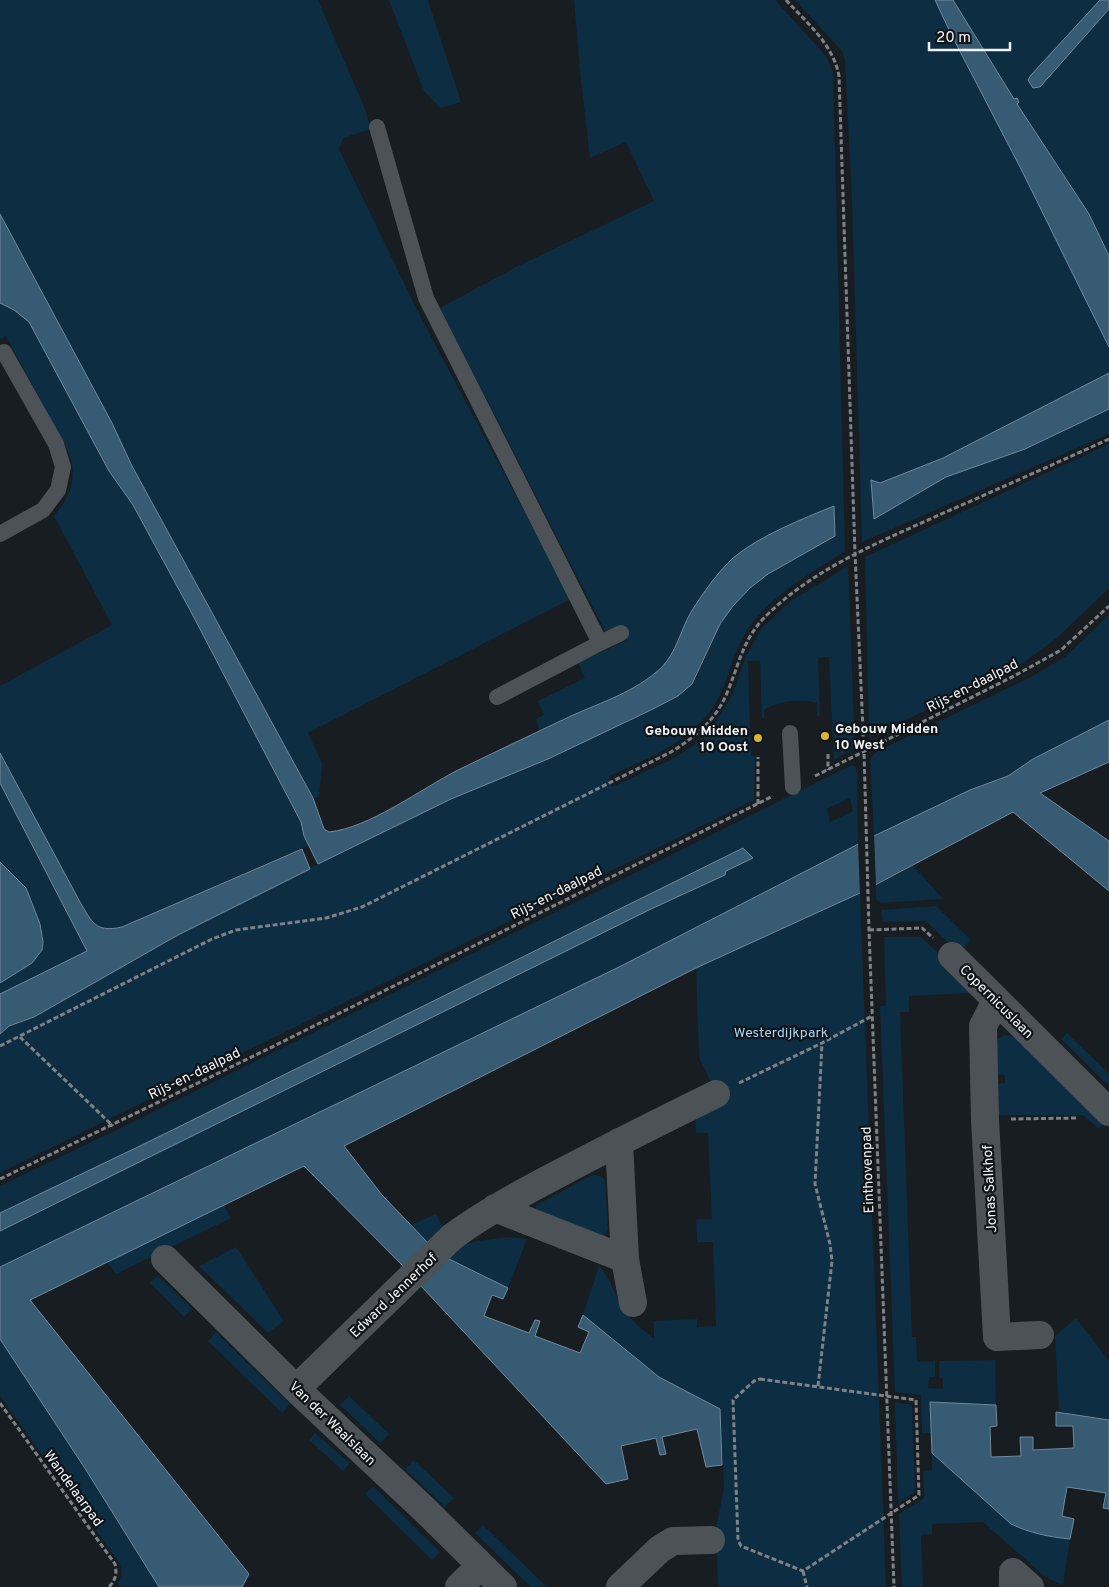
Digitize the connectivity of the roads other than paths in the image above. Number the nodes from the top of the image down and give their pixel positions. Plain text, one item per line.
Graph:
1 (377, 127) dead end
2 (0, 354) edge
3 (0, 534) edge
4 (621, 633) dead end
5 (600, 643) junction
6 (497, 696) dead end
7 (790, 733) dead end
8 (793, 787) road end
9 (952, 956) road end
10 (996, 1001) junction
11 (716, 1094) road end
12 (1109, 1112) edge
13 (619, 1142) junction
14 (495, 1208) junction
15 (165, 1259) dead end
16 (625, 1259) junction
17 (633, 1303) dead end
18 (1040, 1335) dead end
19 (296, 1389) junction
20 (711, 1540) dead end
21 (480, 1566) junction
22 (459, 1587) edge
23 (503, 1587) edge
24 (620, 1587) edge
25 (1013, 1587) edge
26 (1030, 1587) edge

1 - 5 lane
2 - 3 lane
4 - 5 lane
5 - 6 lane
7 - 8 lane
9 - 10 street, Copernicuslaan
10 - 12 street, Copernicuslaan
10 - 18 street, Jonas Salkhof
11 - 13 street, Edward Jennerhof
13 - 14 street, Edward Jennerhof
13 - 16 street
14 - 16 street
14 - 19 street, Edward Jennerhof
15 - 19 street, Van der Waalslaan
16 - 17 street
19 - 21 street, Van der Waalslaan
20 - 24 street
21 - 22 street
21 - 23 street, Van der Waalslaan
25 - 26 street

